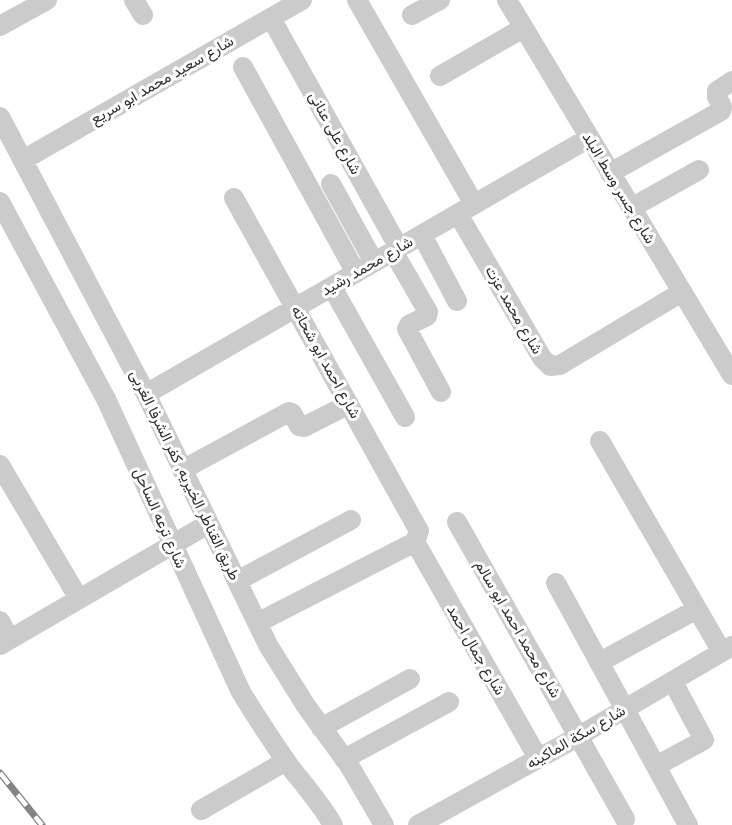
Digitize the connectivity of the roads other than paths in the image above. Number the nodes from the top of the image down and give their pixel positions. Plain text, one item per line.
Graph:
1 (47, 0) edge
2 (302, 0) edge
3 (357, 0) edge
4 (440, 0) edge
5 (507, 0) edge
6 (412, 15) dead end
7 (271, 18) junction
8 (0, 26) edge
9 (523, 28) junction
10 (243, 67) dead end
11 (440, 76) dead end
12 (732, 81) edge
13 (0, 117) edge
14 (589, 138) junction
15 (23, 160) junction
16 (699, 170) dead end
17 (610, 173) junction
18 (331, 184) dead end
19 (234, 198) dead end
20 (0, 202) edge
21 (631, 208) junction
22 (466, 209) junction
23 (422, 235) junction
24 (396, 250) junction
25 (374, 262) junction
26 (356, 273) junction
27 (332, 287) junction
28 (682, 292) junction
29 (457, 301) dead end
30 (296, 308) junction
31 (732, 375) edge
32 (441, 392) dead end
33 (146, 394) junction
34 (349, 404) junction
35 (405, 417) dead end
36 (600, 441) dead end
37 (0, 465) edge
38 (182, 470) junction
39 (351, 520) dead end
40 (457, 522) dead end
41 (416, 534) junction
42 (187, 536) junction
43 (237, 581) junction
44 (556, 583) dead end
45 (80, 599) junction
46 (697, 609) junction
47 (0, 621) edge
48 (257, 623) junction
49 (5, 642) edge
50 (727, 649) edge
51 (600, 662) junction
52 (410, 679) dead end
53 (673, 682) junction
54 (449, 702) dead end
55 (626, 708) junction
56 (321, 728) junction
57 (579, 736) junction
58 (538, 758) junction
59 (344, 759) junction
60 (286, 761) junction
61 (656, 766) junction
62 (201, 810) dead end
63 (625, 819) dead end
64 (328, 823) edge
65 (384, 825) edge
66 (418, 825) edge
67 (688, 825) edge

1 - 8 street
2 - 7 street, شارع سعيد محمد ابو سريع
3 - 22 street
4 - 6 street
5 - 9 street, شارع جسر وسط البلد
7 - 15 street, شارع سعيد محمد ابو سريع
7 - 24 street, شارع على عنانى
9 - 11 street
9 - 14 street, شارع جسر وسط البلد
10 - 26 street
12 - 17 street
13 - 15 street, طريق القناطر الخيريه, كفر الشرفا الغربى
14 - 17 street, شارع جسر وسط البلد
14 - 22 street, شارع محمد رشيد
15 - 33 street, طريق القناطر الخيريه, كفر الشرفا الغربى
16 - 21 street
17 - 21 street, شارع جسر وسط البلد
18 - 25 street
19 - 30 street, شارع احمد ابو شحاته
20 - 42 street, شارع ترعه الساحل
21 - 28 street, شارع جسر وسط البلد
22 - 23 street, شارع محمد رشيد
22 - 28 street, شارع محمد عزت
23 - 24 street, شارع محمد رشيد
23 - 29 street
24 - 25 street, شارع محمد رشيد
24 - 32 street, شارع على عنانى
25 - 26 street, شارع محمد رشيد
26 - 27 street, شارع محمد رشيد
27 - 30 street, شارع محمد رشيد
27 - 35 street
28 - 31 street, شارع جسر وسط البلد
30 - 33 street, شارع محمد رشيد
30 - 34 street, شارع احمد ابو شحاته
33 - 38 street, طريق القناطر الخيريه, كفر الشرفا الغربى
34 - 38 street
34 - 41 street, شارع احمد ابو شحاته
36 - 46 street
37 - 45 street
38 - 42 street, طريق القناطر الخيريه, كفر الشرفا الغربى
39 - 43 street
40 - 57 street, شارع محمد احمد ابو سالم
41 - 48 street
41 - 58 street, شارع جمال احمد
42 - 43 street, طريق القناطر الخيريه, كفر الشرفا الغربى
42 - 45 street
42 - 60 street, شارع ترعه الساحل
43 - 48 street, طريق القناطر الخيريه, كفر الشرفا الغربى
44 - 51 street
45 - 49 street
46 - 50 street
46 - 51 street
47 - 49 street
48 - 56 street, طريق القناطر الخيريه, كفر الشرفا الغربى
50 - 53 street, شارع سكة الماكينه
51 - 55 street
52 - 56 street
53 - 55 street, شارع سكة الماكينه
53 - 61 street
54 - 59 street
55 - 57 street, شارع سكة الماكينه
55 - 61 street
56 - 59 street, طريق القناطر الخيريه, كفر الشرفا الغربى
57 - 58 street, شارع سكة الماكينه
57 - 63 street, شارع محمد احمد ابو سالم
58 - 66 street, شارع سكة الماكينه
59 - 65 street, طريق القناطر الخيريه, كفر الشرفا الغربى
60 - 62 street
60 - 64 street, شارع ترعه الساحل
61 - 67 street

